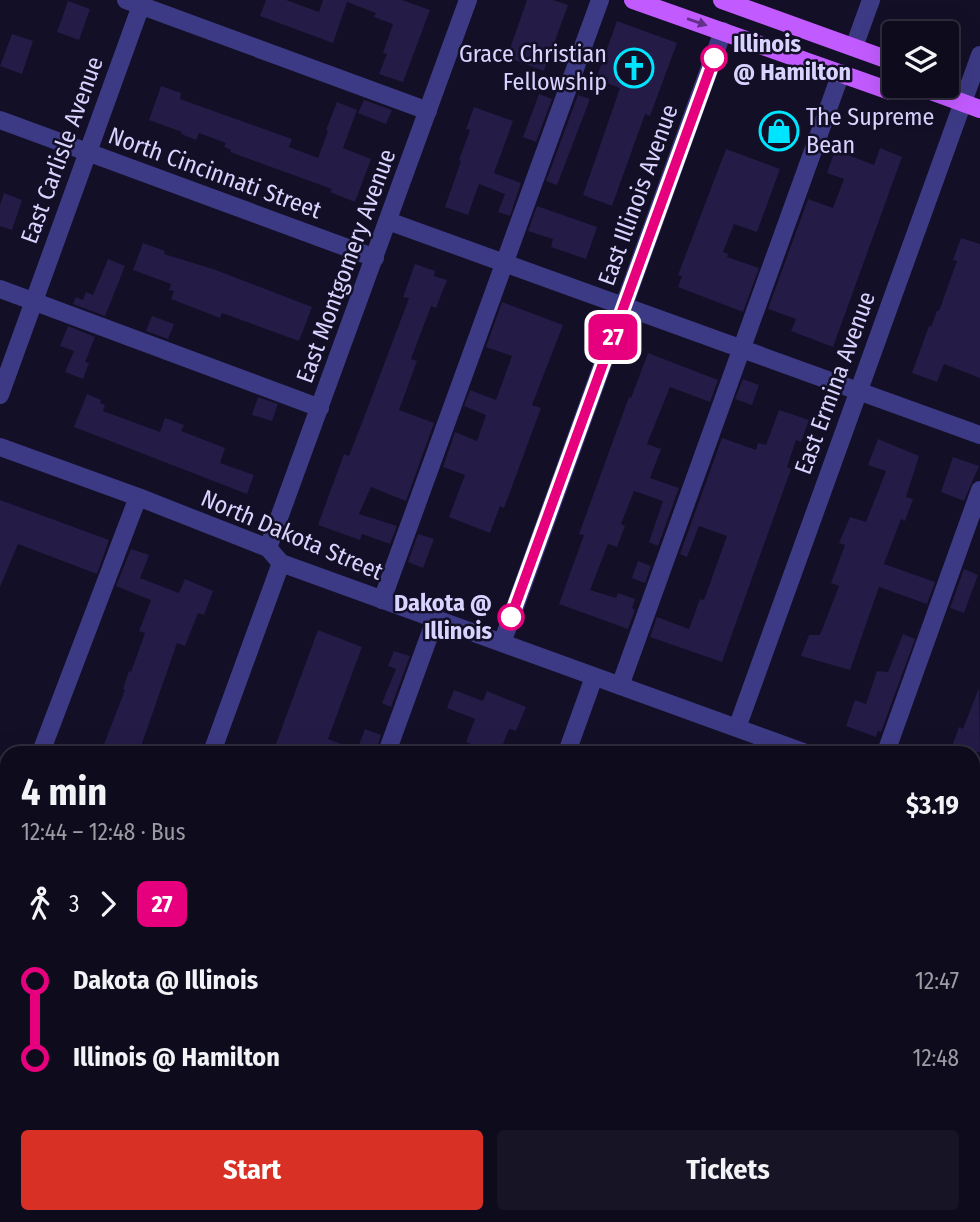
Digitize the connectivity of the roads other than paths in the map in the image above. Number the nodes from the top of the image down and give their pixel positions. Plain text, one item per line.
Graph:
1 (468, 0) edge
2 (600, 0) edge
3 (633, 0) edge
4 (871, 0) edge
5 (730, 1) edge
6 (137, 2) edge
7 (723, 31) junction
8 (854, 47) junction
9 (980, 55) edge
10 (882, 58) edge
11 (841, 73) junction
12 (882, 87) edge
13 (951, 98) edge
14 (962, 103) junction
15 (980, 109) edge
16 (428, 111) junction
17 (0, 120) edge
18 (87, 152) junction
19 (388, 221) junction
20 (375, 258) junction
21 (504, 263) junction
22 (0, 289) edge
23 (34, 301) junction
24 (624, 306) junction
25 (743, 349) junction
26 (858, 391) junction
27 (0, 396) edge
28 (320, 408) junction
29 (980, 435) edge
30 (0, 447) edge
31 (980, 490) edge
32 (138, 497) junction
33 (268, 548) junction
34 (281, 563) junction
35 (382, 600) junction
36 (435, 620) junction
37 (502, 643) junction
38 (594, 677) junction
39 (620, 686) junction
40 (737, 728) junction
41 (43, 746) edge
42 (214, 746) edge
43 (389, 746) edge
44 (569, 746) edge
45 (786, 746) edge
46 (888, 746) edge

1 - 16 street, East Montgomery Avenue
2 - 21 street
3 -> 7 main road
4 - 8 street
5 - 7 main road, East Illinois Avenue
5 - 8 main road
6 - 16 street
6 - 18 street, East Carlisle Avenue
7 - 11 main road
7 - 24 street, East Illinois Avenue
8 - 10 main road
9 - 14 street, East Ermina Avenue
11 - 12 main road
11 - 25 street
13 - 14 main road
14 - 15 main road
14 - 26 street, East Ermina Avenue
16 - 19 street, East Montgomery Avenue
17 - 18 street, North Cincinnati Street
18 - 20 street, North Cincinnati Street
18 - 23 street, East Carlisle Avenue
19 - 20 street, East Montgomery Avenue
19 - 21 street
20 - 28 street, East Montgomery Avenue
21 - 24 street
21 - 35 street
22 - 23 street
23 - 27 street, East Carlisle Avenue
23 - 28 street
24 - 25 street
24 - 37 street, East Illinois Avenue
25 - 26 street
25 - 39 street
26 - 29 street
26 - 40 street, East Ermina Avenue
28 - 33 street, East Montgomery Avenue
30 - 32 street, North Dakota Street
31 - 46 street
32 - 33 street, North Dakota Street
32 - 41 street
33 - 34 street, North Dakota Street
34 - 35 street, North Dakota Street
34 - 42 street
35 - 36 street, North Dakota Street
36 - 37 street, North Dakota Street
36 - 43 street
37 - 38 street, North Dakota Street
38 - 39 street, North Dakota Street
38 - 44 street
39 - 40 street, North Dakota Street
40 - 45 street, North Dakota Street

